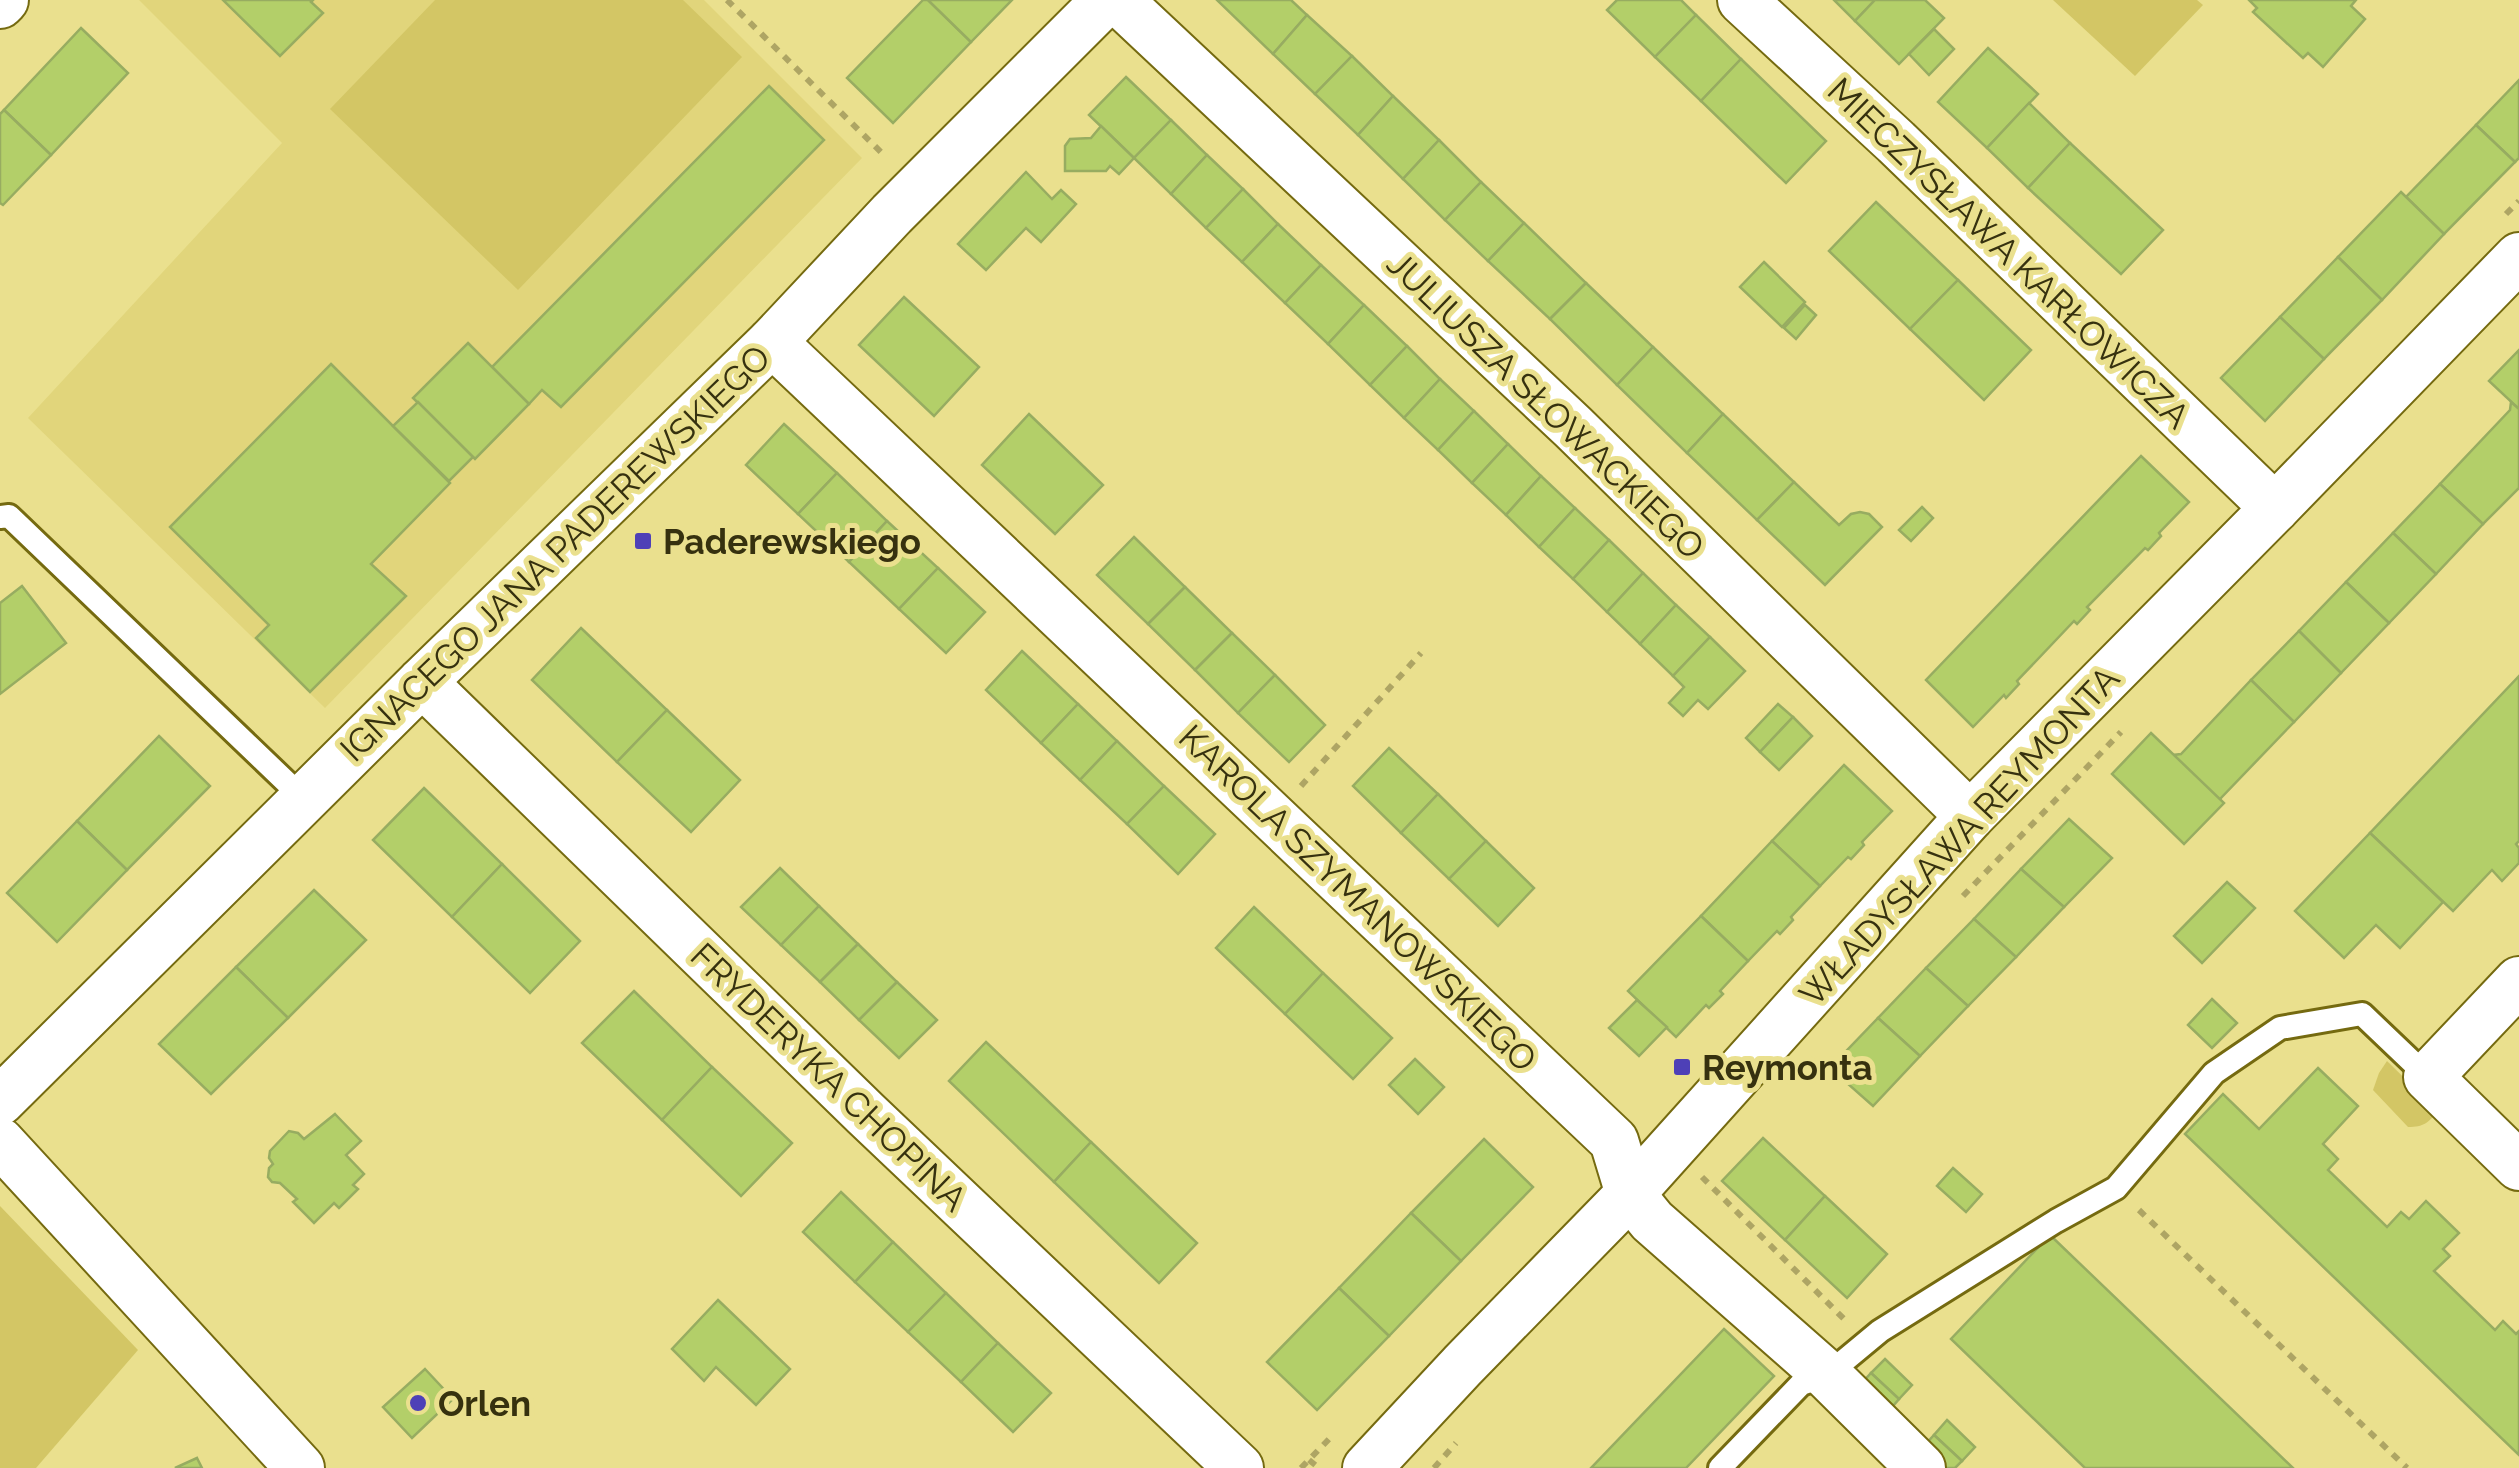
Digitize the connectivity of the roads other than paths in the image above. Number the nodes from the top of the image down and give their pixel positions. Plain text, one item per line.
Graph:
1 (1106, 0) edge
2 (1118, 0) edge
3 (1742, 0) edge
4 (2519, 257) edge
5 (772, 342) junction
6 (2275, 508) junction
7 (0, 518) edge
8 (422, 682) junction
9 (304, 799) junction
10 (1970, 816) junction
11 (2519, 981) edge
12 (2428, 1077) junction
13 (0, 1101) edge
14 (0, 1142) edge
15 (2519, 1166) edge
16 (1630, 1194) junction
17 (1844, 1361) junction
18 (300, 1468) edge
19 (1239, 1468) edge
20 (1368, 1468) edge
21 (1720, 1468) edge
22 (1921, 1468) edge

1 - 5 street, IGNACEGO JANA PADEREWSKIEGO
2 - 10 street, JULIUSZA SŁOWACKIEGO
3 - 6 street, MIECZYSŁAWA KARŁOWICZA
4 - 6 street, WŁADYSŁAWA REYMONTA
5 - 8 street, IGNACEGO JANA PADEREWSKIEGO
5 - 16 street, KAROLA SZYMANOWSKIEGO
6 - 10 street, WŁADYSŁAWA REYMONTA
7 - 9 lane
8 - 9 street, IGNACEGO JANA PADEREWSKIEGO
8 - 19 street, FRYDERYKA CHOPINA
9 - 13 street, IGNACEGO JANA PADEREWSKIEGO
10 - 16 street, WŁADYSŁAWA REYMONTA
11 - 12 street
12 - 15 street
12 - 17 lane
14 - 18 street
16 - 17 street, KAROLA SZYMANOWSKIEGO
16 - 20 street, WŁADYSŁAWA REYMONTA
17 - 21 lane
17 - 22 street, KAROLA SZYMANOWSKIEGO

